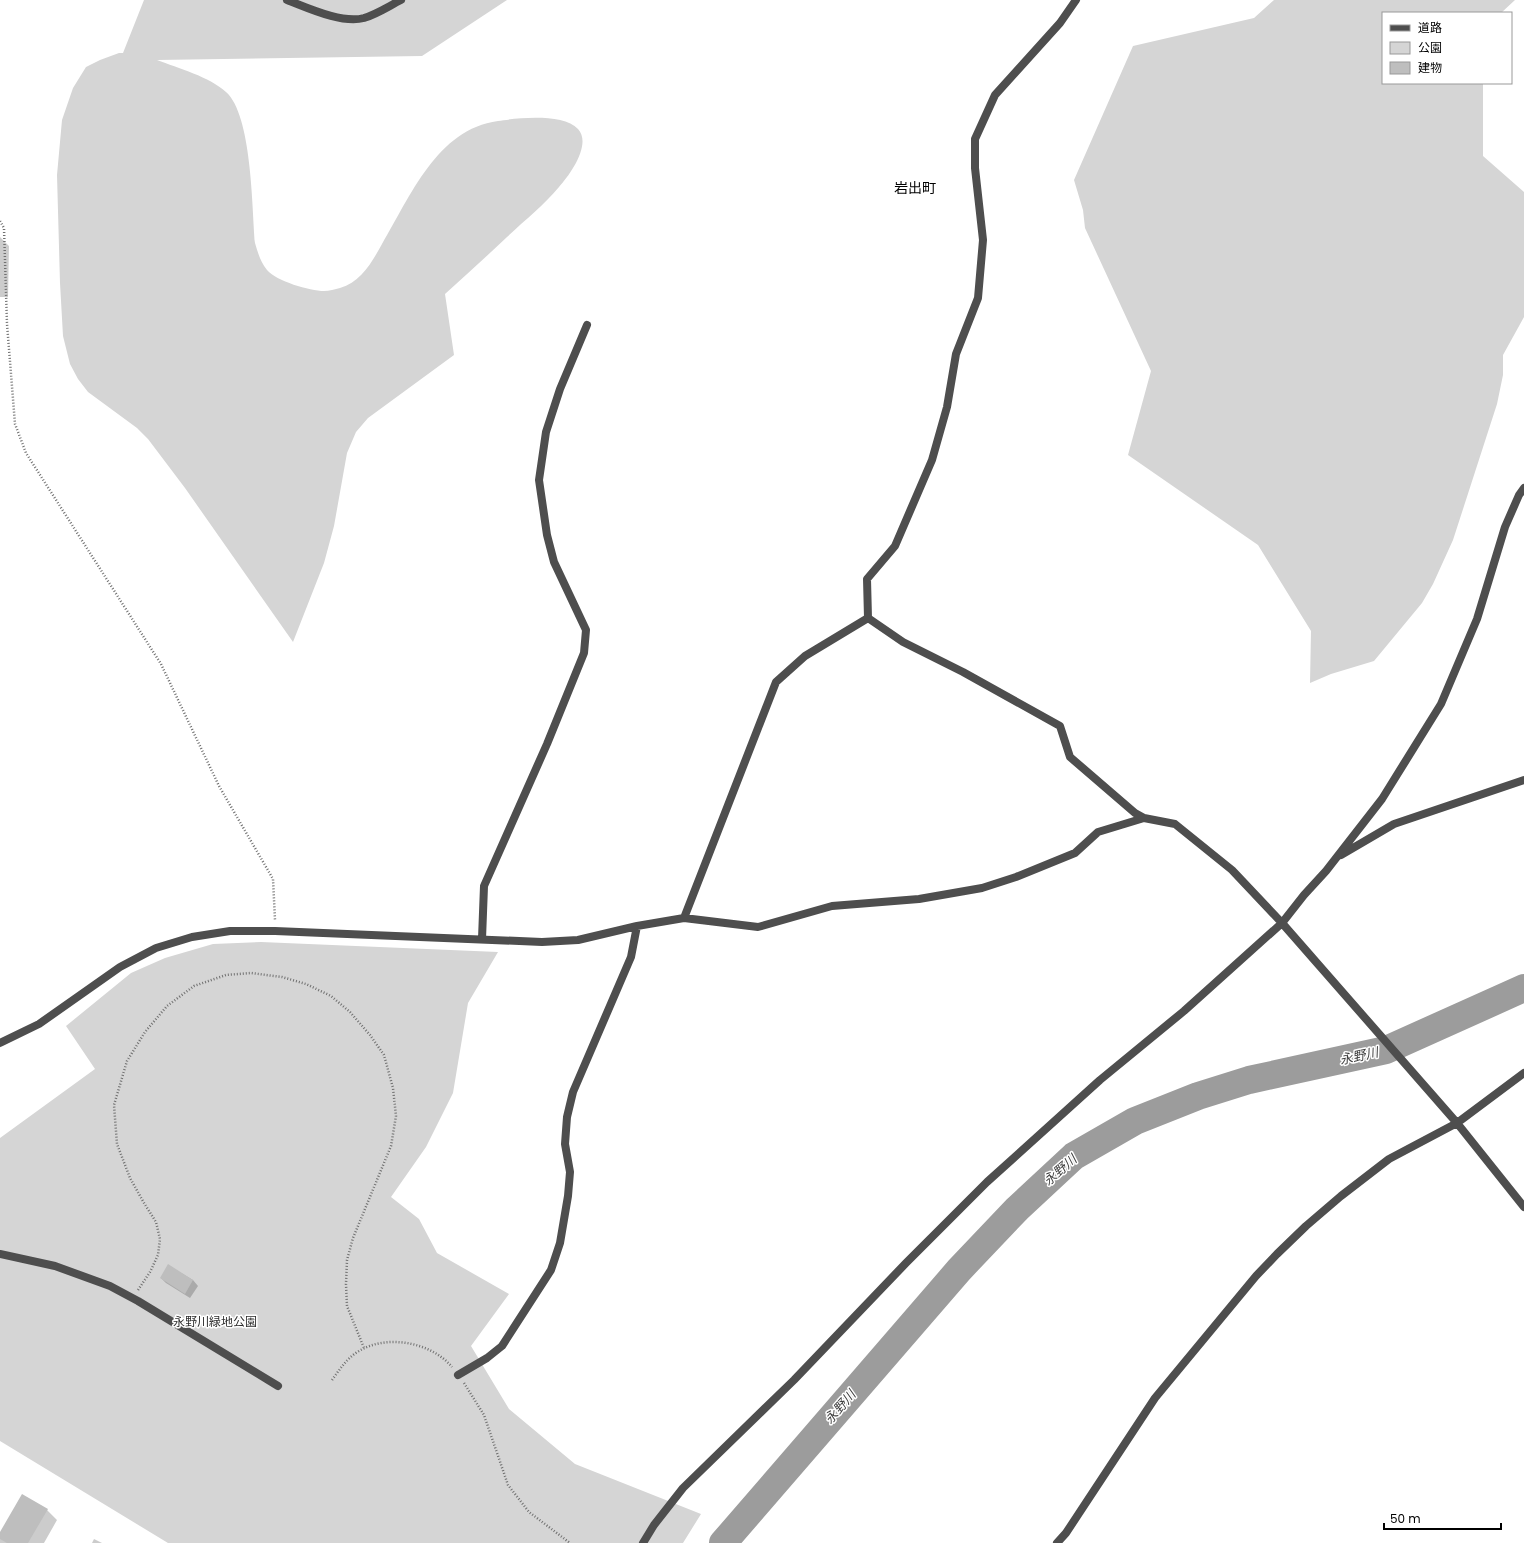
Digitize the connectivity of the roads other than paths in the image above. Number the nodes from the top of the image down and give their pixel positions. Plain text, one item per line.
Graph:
1 (287, 0) edge
2 (401, 0) edge
3 (1076, 0) edge
4 (587, 325) dead end
5 (1524, 488) edge
6 (868, 618) junction
7 (1524, 780) edge
8 (1144, 818) junction
9 (1337, 857) junction
10 (684, 918) junction
11 (1282, 922) junction
12 (637, 926) junction
13 (482, 939) junction
14 (0, 1043) edge
15 (1524, 1073) edge
16 (1457, 1123) junction
17 (1524, 1207) edge
18 (0, 1254) edge
19 (458, 1375) road end
20 (278, 1386) dead end
21 (1066, 1533) junction
22 (643, 1543) edge
23 (1057, 1543) edge
24 (1062, 1543) edge

1 - 2 street
3 - 6 street
4 - 13 street
5 - 9 street
6 - 8 street
6 - 10 street
7 - 9 street
8 - 10 street
8 - 11 street
9 - 11 street
10 - 12 street
11 - 16 street
11 - 22 street
12 - 13 street
12 - 19 street
13 - 14 street
15 - 16 street
16 - 17 street
16 - 21 street
18 - 20 street
21 - 23 street
21 - 24 street

